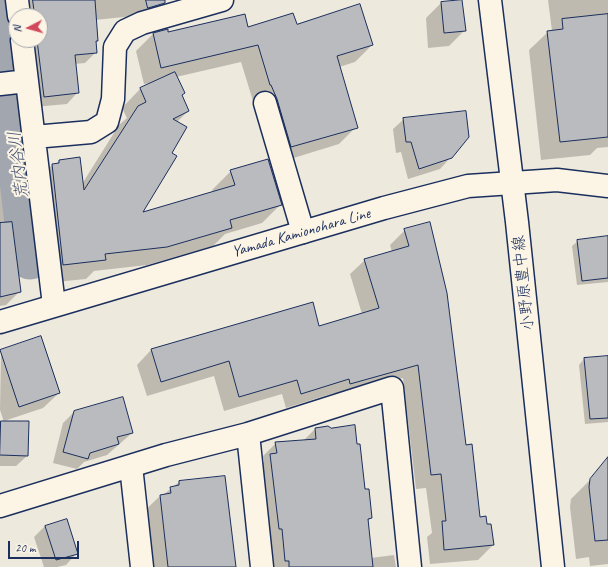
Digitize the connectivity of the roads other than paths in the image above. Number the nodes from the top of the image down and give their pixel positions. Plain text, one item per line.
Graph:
1 (222, 0) edge
2 (490, 0) edge
3 (190, 4) edge
4 (20, 48) edge
5 (14, 82) edge
6 (265, 103) dead end
7 (34, 138) junction
8 (512, 182) junction
9 (608, 186) edge
10 (303, 232) junction
11 (54, 305) junction
12 (0, 322) edge
13 (248, 434) junction
14 (131, 466) junction
15 (0, 506) edge
16 (142, 567) edge
17 (262, 567) edge
18 (410, 567) edge
19 (553, 567) edge

1 - 3 street
2 - 8 street, 小野原豊中線
3 - 7 street
4 - 5 street
5 - 7 street
6 - 10 street
7 - 11 street
8 - 9 street, Yamada Kamionohara Line
8 - 10 street, Yamada Kamionohara Line
8 - 19 street, 小野原豊中線
10 - 11 street, Yamada Kamionohara Line
11 - 12 street, Yamada Kamionohara Line
13 - 14 street
13 - 17 street
13 - 18 street
14 - 15 street
14 - 16 street

